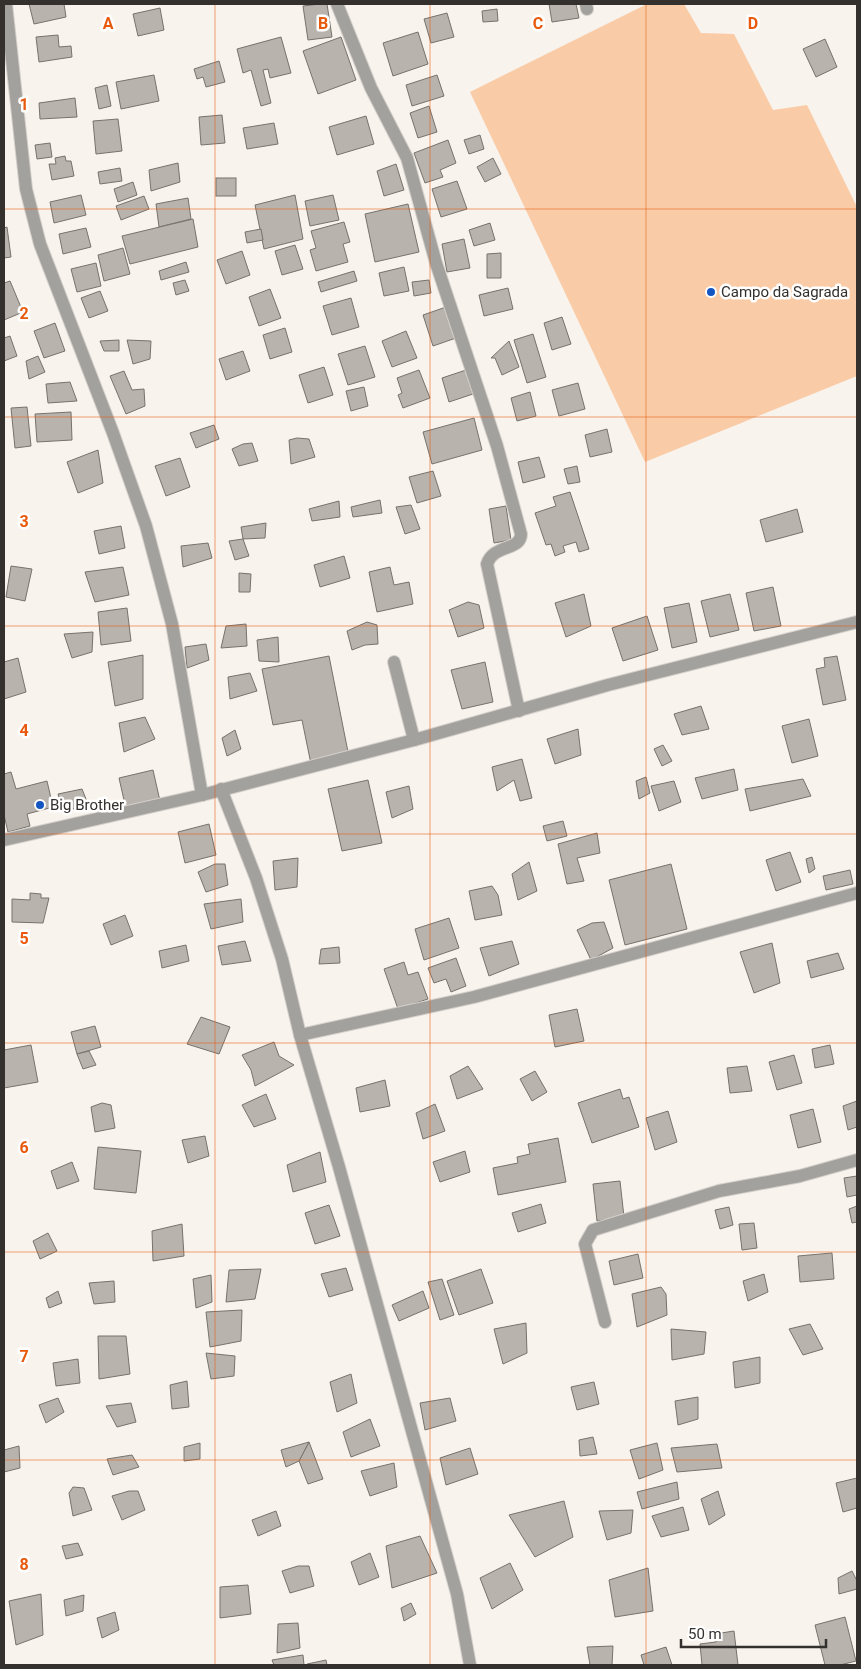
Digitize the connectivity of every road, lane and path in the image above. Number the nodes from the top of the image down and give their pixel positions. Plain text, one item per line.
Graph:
1 (6, 4) edge
2 (337, 4) edge
3 (857, 622) edge
4 (394, 662) dead end
5 (519, 711) junction
6 (414, 740) junction
7 (221, 789) junction
8 (202, 795) junction
9 (4, 840) edge
10 (857, 894) edge
11 (300, 1035) junction
12 (857, 1160) edge
13 (605, 1322) dead end
14 (470, 1665) edge

1 - 8 street
2 - 5 street
3 - 5 street
4 - 6 street
5 - 6 street
6 - 7 street
7 - 8 street
7 - 11 street
8 - 9 street
10 - 11 street
11 - 14 street
12 - 13 street

